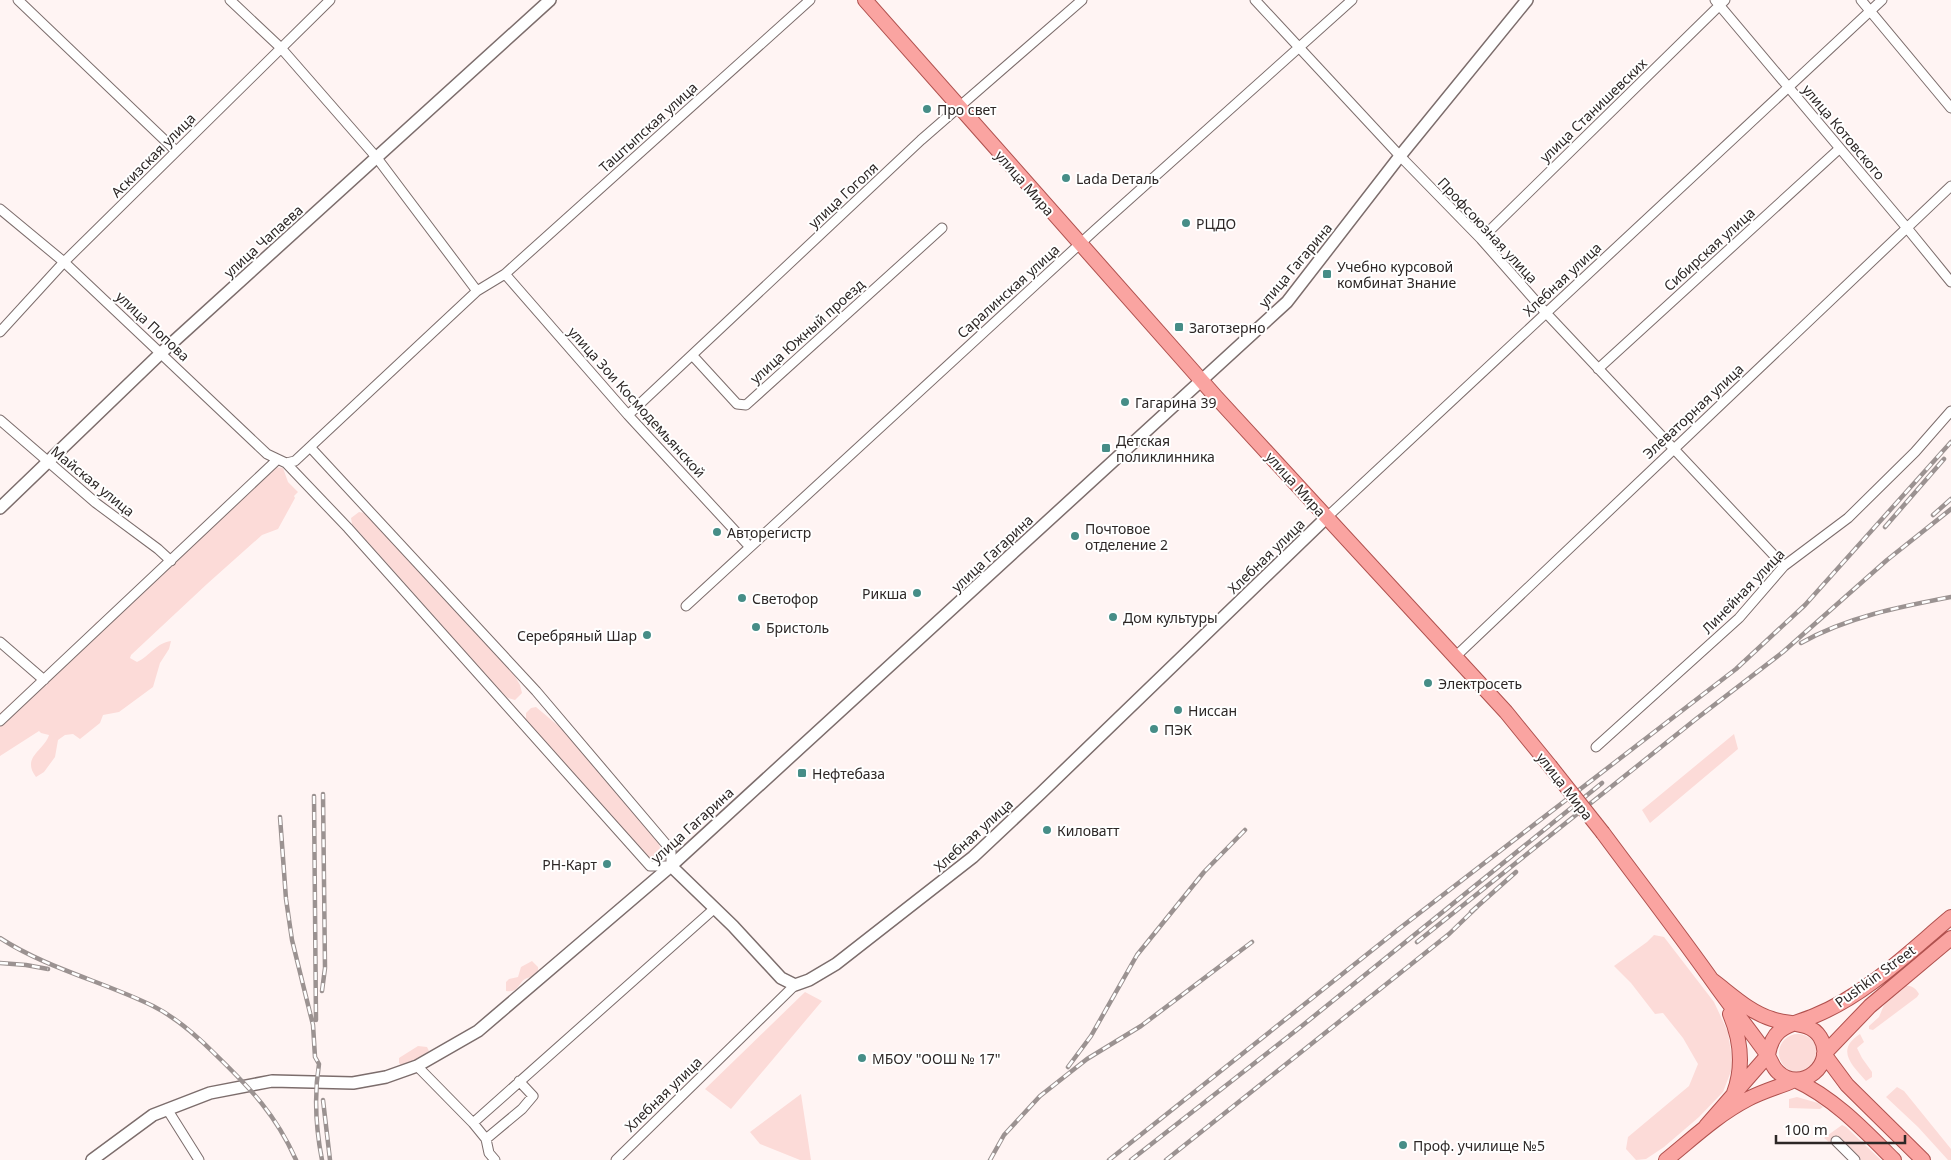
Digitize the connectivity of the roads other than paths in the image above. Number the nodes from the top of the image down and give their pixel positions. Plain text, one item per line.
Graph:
1 (18, 0) edge
2 (230, 0) edge
3 (330, 0) edge
4 (550, 0) edge
5 (810, 0) edge
6 (865, 0) edge
7 (1082, 0) edge
8 (1255, 0) edge
9 (1352, 0) edge
10 (1527, 0) edge
11 (1861, 0) edge
12 (1882, 0) edge
13 (1720, 2) edge
14 (1871, 11) junction
15 (1297, 47) junction
16 (281, 48) junction
17 (1789, 88) junction
18 (960, 108) junction
19 (1951, 108) edge
20 (1839, 149) junction
21 (176, 151) junction
22 (1400, 156) junction
23 (377, 158) junction
24 (1951, 186) edge
25 (0, 208) edge
26 (942, 228) dead end
27 (1907, 228) junction
28 (1481, 239) junction
29 (1080, 244) junction
30 (64, 262) junction
31 (505, 274) junction
32 (1951, 282) edge
33 (477, 291) junction
34 (1547, 314) junction
35 (0, 332) edge
36 (161, 353) junction
37 (693, 356) junction
38 (1598, 369) junction
39 (1202, 382) junction
40 (1951, 412) edge
41 (628, 415) junction
42 (0, 420) edge
43 (310, 447) junction
44 (1673, 449) junction
45 (48, 462) junction
46 (281, 462) junction
47 (0, 508) edge
48 (1326, 518) junction
49 (749, 546) junction
50 (171, 561) junction
51 (1784, 566) junction
52 (686, 606) dead end
53 (0, 642) edge
54 (1455, 657) junction
55 (44, 680) junction
56 (0, 721) edge
57 (1596, 747) dead end
58 (671, 866) junction
59 (714, 908) junction
60 (1951, 917) edge
61 (1951, 938) edge
62 (1712, 980) junction
63 (795, 985) junction
64 (1792, 1024) junction
65 (1824, 1054) junction
66 (1768, 1055) junction
67 (417, 1066) junction
68 (1795, 1080) junction
69 (519, 1082) junction
70 (1732, 1097) junction
71 (167, 1108) junction
72 (473, 1123) junction
73 (1706, 1126) junction
74 (486, 1139) junction
75 (1836, 1141) dead end
76 (92, 1160) edge
77 (198, 1160) edge
78 (495, 1160) edge
79 (616, 1160) edge
80 (1666, 1160) edge
81 (1855, 1160) edge
82 (1894, 1160) edge
83 (1923, 1160) edge

1 - 21 street
2 - 16 street
3 - 16 street, Аскизская улица
4 - 23 street, улица Чапаева
5 - 31 street, Таштыпская улица
6 - 18 main road, улица Мира
7 - 18 street, улица Гоголя
8 - 15 street, Профсоюзная улица
9 - 15 street, Саралинская улица
10 - 22 street, улица Гагарина
11 - 14 street
12 - 14 street, Хлебная улица
13 - 17 street, улица Котовского
13 - 28 street, улица Станишевских
14 - 17 street, Хлебная улица
14 - 19 street
15 - 22 street, Профсоюзная улица
15 - 29 street, Саралинская улица
16 - 21 street, Аскизская улица
16 - 23 street
17 - 20 street, улица Котовского
17 - 34 street, Хлебная улица
18 - 29 main road, улица Мира
18 - 37 street, улица Гоголя
20 - 27 street, улица Котовского
20 - 38 street, Сибирская улица
21 - 30 street, Аскизская улица
22 - 28 street, Профсоюзная улица
22 - 39 street, улица Гагарина
23 - 33 street
23 - 36 street, улица Чапаева
24 - 27 street, Элеваторная улица
25 - 30 street, улица Попова
26 - 37 street, улица Южный проезд
27 - 32 street, улица Котовского
27 - 44 street, Элеваторная улица
28 - 34 street, Профсоюзная улица
29 - 39 main road, улица Мира
29 - 49 street, Саралинская улица
30 - 35 street, Аскизская улица
30 - 36 street, улица Попова
31 - 33 street, Таштыпская улица
31 - 41 street, улица Зои Космодемьянской
33 - 43 street, Таштыпская улица
34 - 38 street, Профсоюзная улица
34 - 48 street, Хлебная улица
36 - 45 street, улица Чапаева
36 - 46 street, улица Попова
37 - 41 street, улица Гоголя
38 - 44 street, Профсоюзная улица
39 - 48 main road, улица Мира
39 - 58 street, улица Гагарина
40 - 51 street, Линейная улица
41 - 49 street, улица Зои Космодемьянской
42 - 45 street, Майская улица
43 - 46 street, Таштыпская улица
43 - 58 street
44 - 51 street, Профсоюзная улица
44 - 54 street, Элеваторная улица
45 - 47 street, улица Чапаева
45 - 50 street, Майская улица
46 - 50 street, Таштыпская улица
46 - 58 street, улица Попова
48 - 54 main road, улица Мира
48 - 63 street, Хлебная улица
49 - 52 street, Саралинская улица
50 - 55 street, Таштыпская улица
51 - 57 street, Линейная улица
53 - 55 street
54 - 62 main road, улица Мира, bridge
55 - 56 street, Таштыпская улица
58 - 59 street
58 - 67 street, улица Гагарина
59 - 63 street
59 - 69 street
60 - 64 main road, Pushkin Street
61 - 65 main road, Pushkin Street
62 - 64 main road
62 - 66 main road
62 - 70 main road
63 - 79 street, Хлебная улица
64 - 65 main road
64 - 66 main road
65 - 68 main road
65 - 83 main road
66 - 68 main road
66 - 70 main road
67 - 71 street, улица Гагарина
67 - 72 street
68 - 73 main road
68 - 82 main road
69 - 72 street
69 - 74 street
70 - 73 main road
71 - 76 street, улица Гагарина
71 - 77 street
72 - 74 street
73 - 80 main road
74 - 78 street
75 - 81 street

